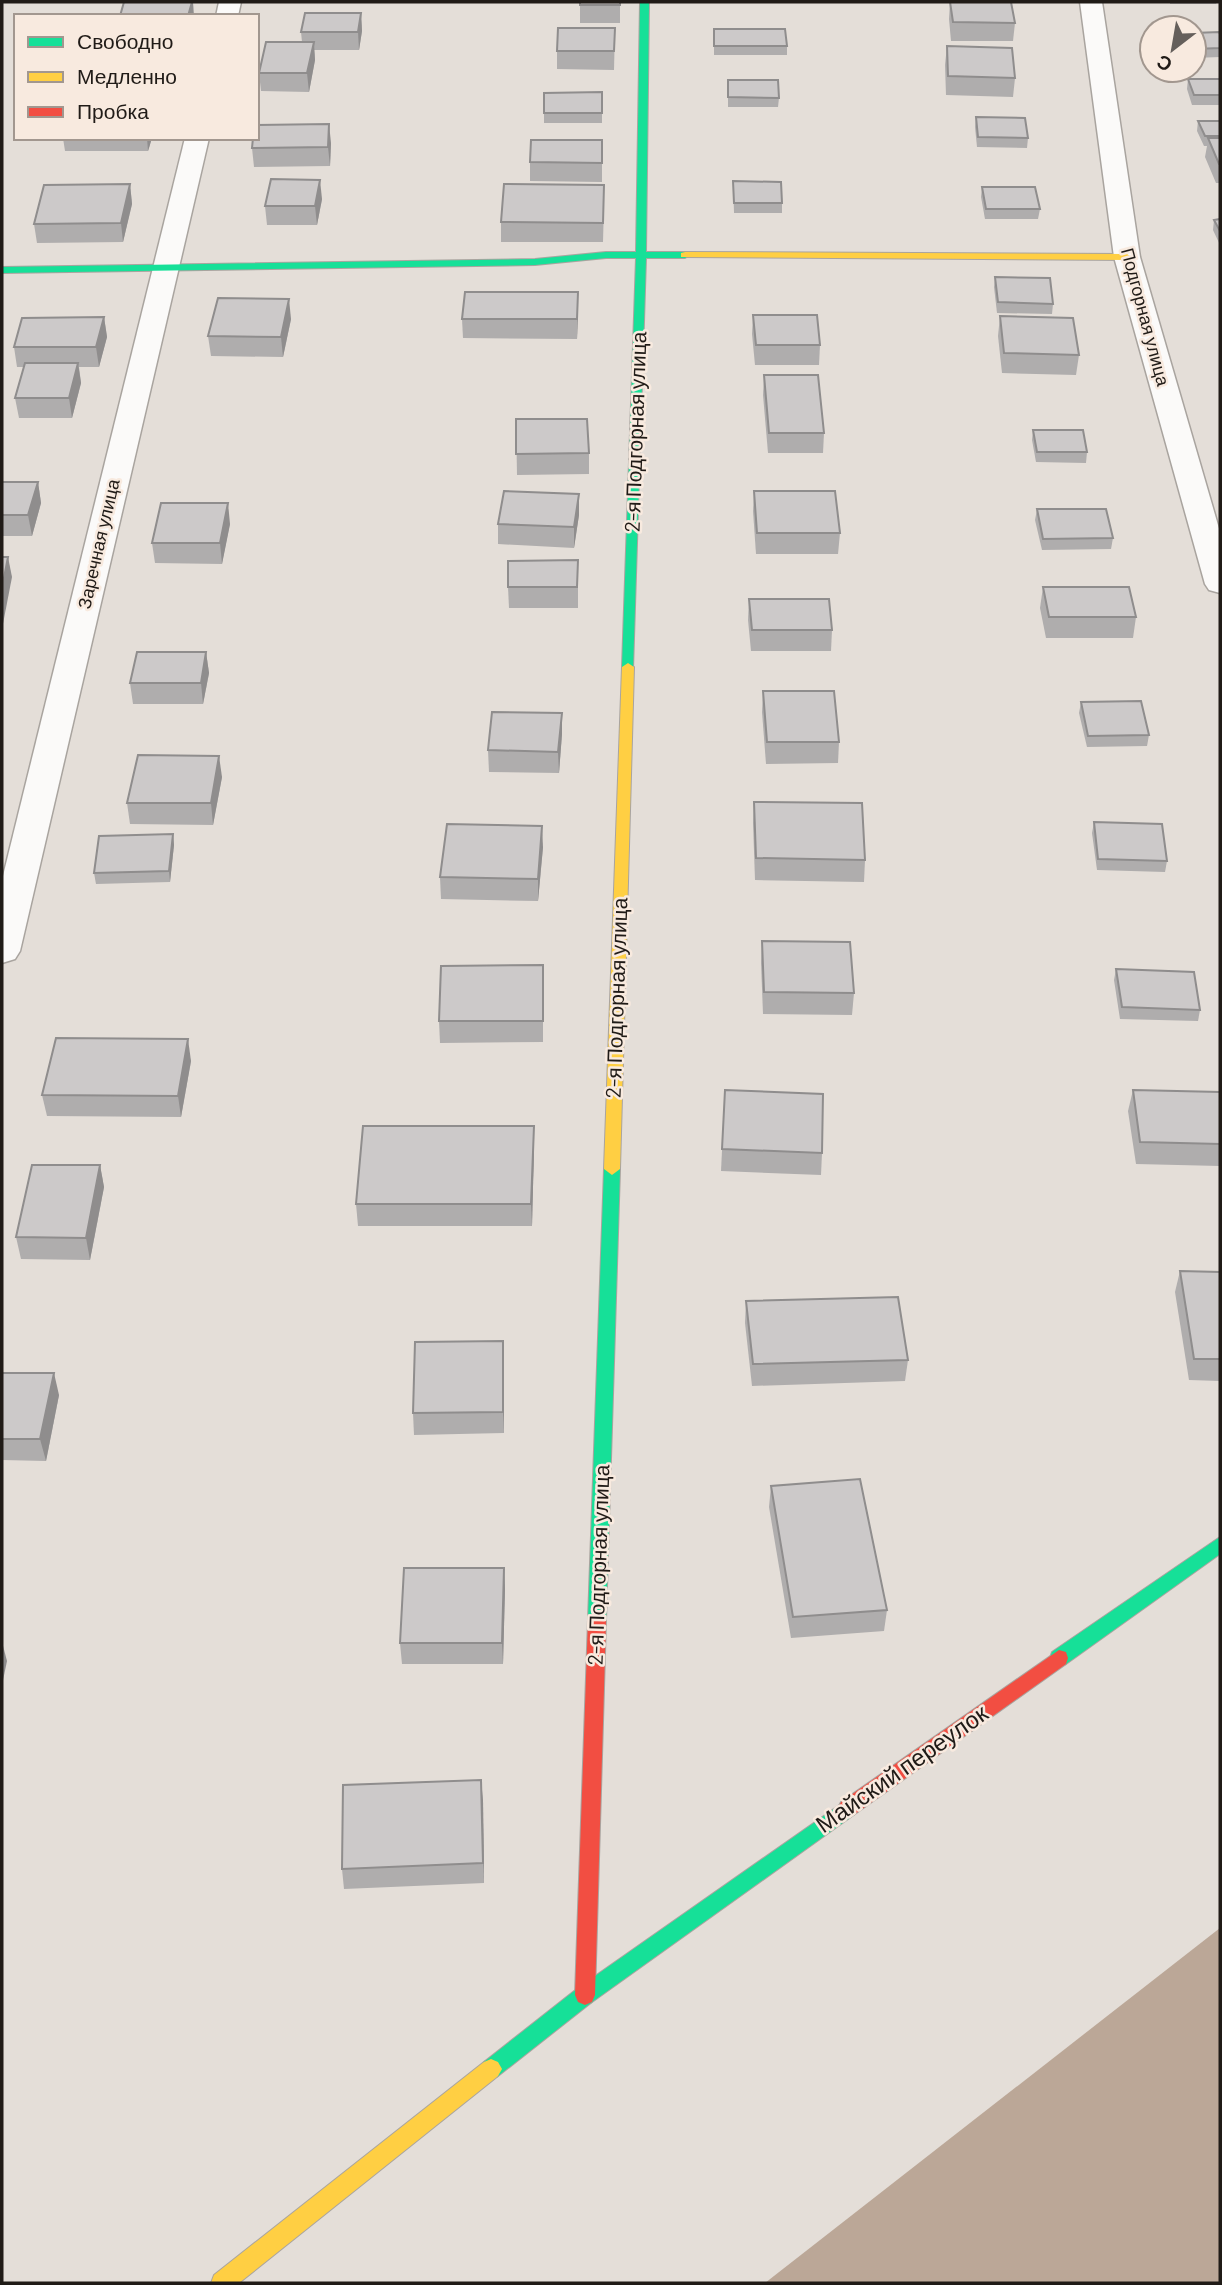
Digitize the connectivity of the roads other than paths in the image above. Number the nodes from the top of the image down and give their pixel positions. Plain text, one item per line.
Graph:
1 (644, 2) edge
2 (1091, 2) edge
3 (197, 140) edge
4 (641, 255) junction
5 (1127, 257) junction
6 (2, 270) edge
7 (165, 270) junction
8 (1220, 584) edge
9 (2, 951) edge
10 (1220, 1544) edge
11 (585, 1994) junction
12 (222, 2283) edge

1 - 4 street, 2-я Подгорная улица
2 - 5 street, Подгорная улица
3 - 7 street, Заречная улица
4 - 5 street
4 - 7 street
4 - 11 street, 2-я Подгорная улица
5 - 8 street, Подгорная улица
6 - 7 street
7 - 9 street, Заречная улица
10 - 11 street, Майский переулок
11 - 12 street, Майский переулок

